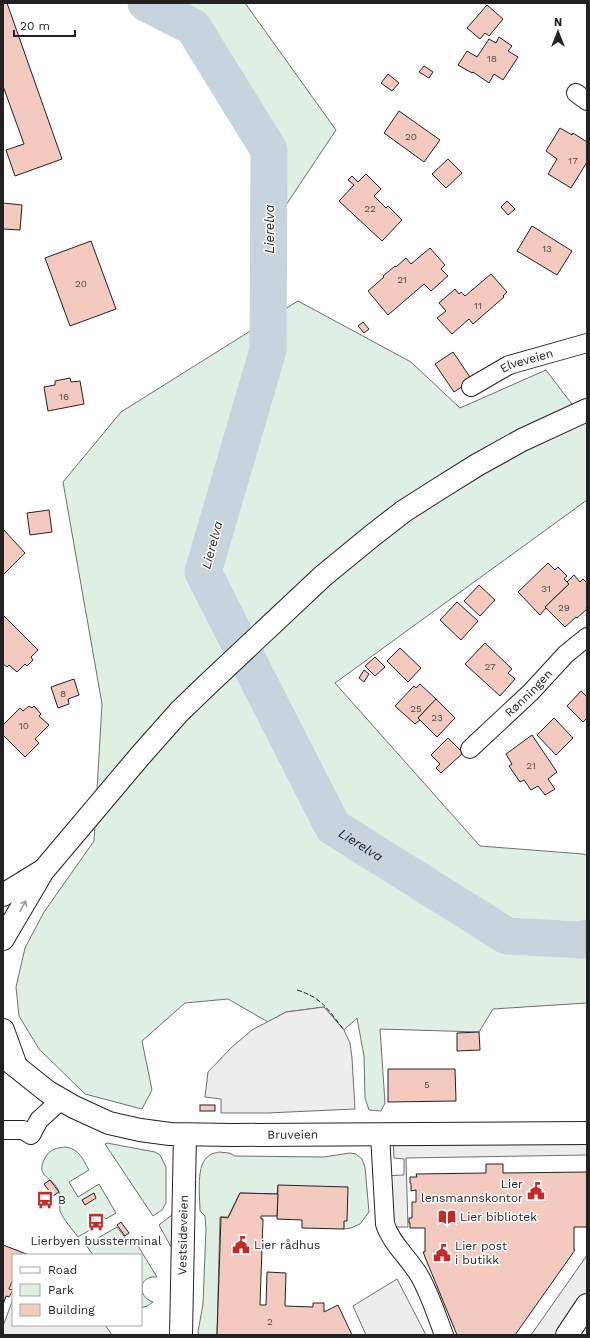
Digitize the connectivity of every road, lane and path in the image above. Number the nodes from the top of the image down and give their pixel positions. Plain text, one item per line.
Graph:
1 (587, 343) edge
2 (471, 387) dead end
3 (587, 410) edge
4 (587, 637) edge
5 (470, 749) dead end
6 (44, 871) junction
7 (3, 895) edge
8 (3, 939) edge
9 (3, 1030) edge
10 (10, 1061) edge
11 (61, 1100) junction
12 (3, 1130) edge
13 (587, 1133) edge
14 (380, 1134) junction
15 (185, 1135) junction
16 (587, 1305) edge
17 (181, 1335) edge
18 (444, 1335) edge
19 (566, 1335) edge

1 - 2 street, Elveveien
3 - 6 street
4 - 5 street, Rønningen
6 - 7 street
8 -> 6 street
9 - 10 street, Bruveien
10 - 11 street, Bruveien
11 - 12 street
11 - 15 street, Bruveien
13 - 14 street, Bruveien
14 - 15 street, Bruveien
14 - 18 street
15 - 17 street, Vestsideveien
16 - 19 street

